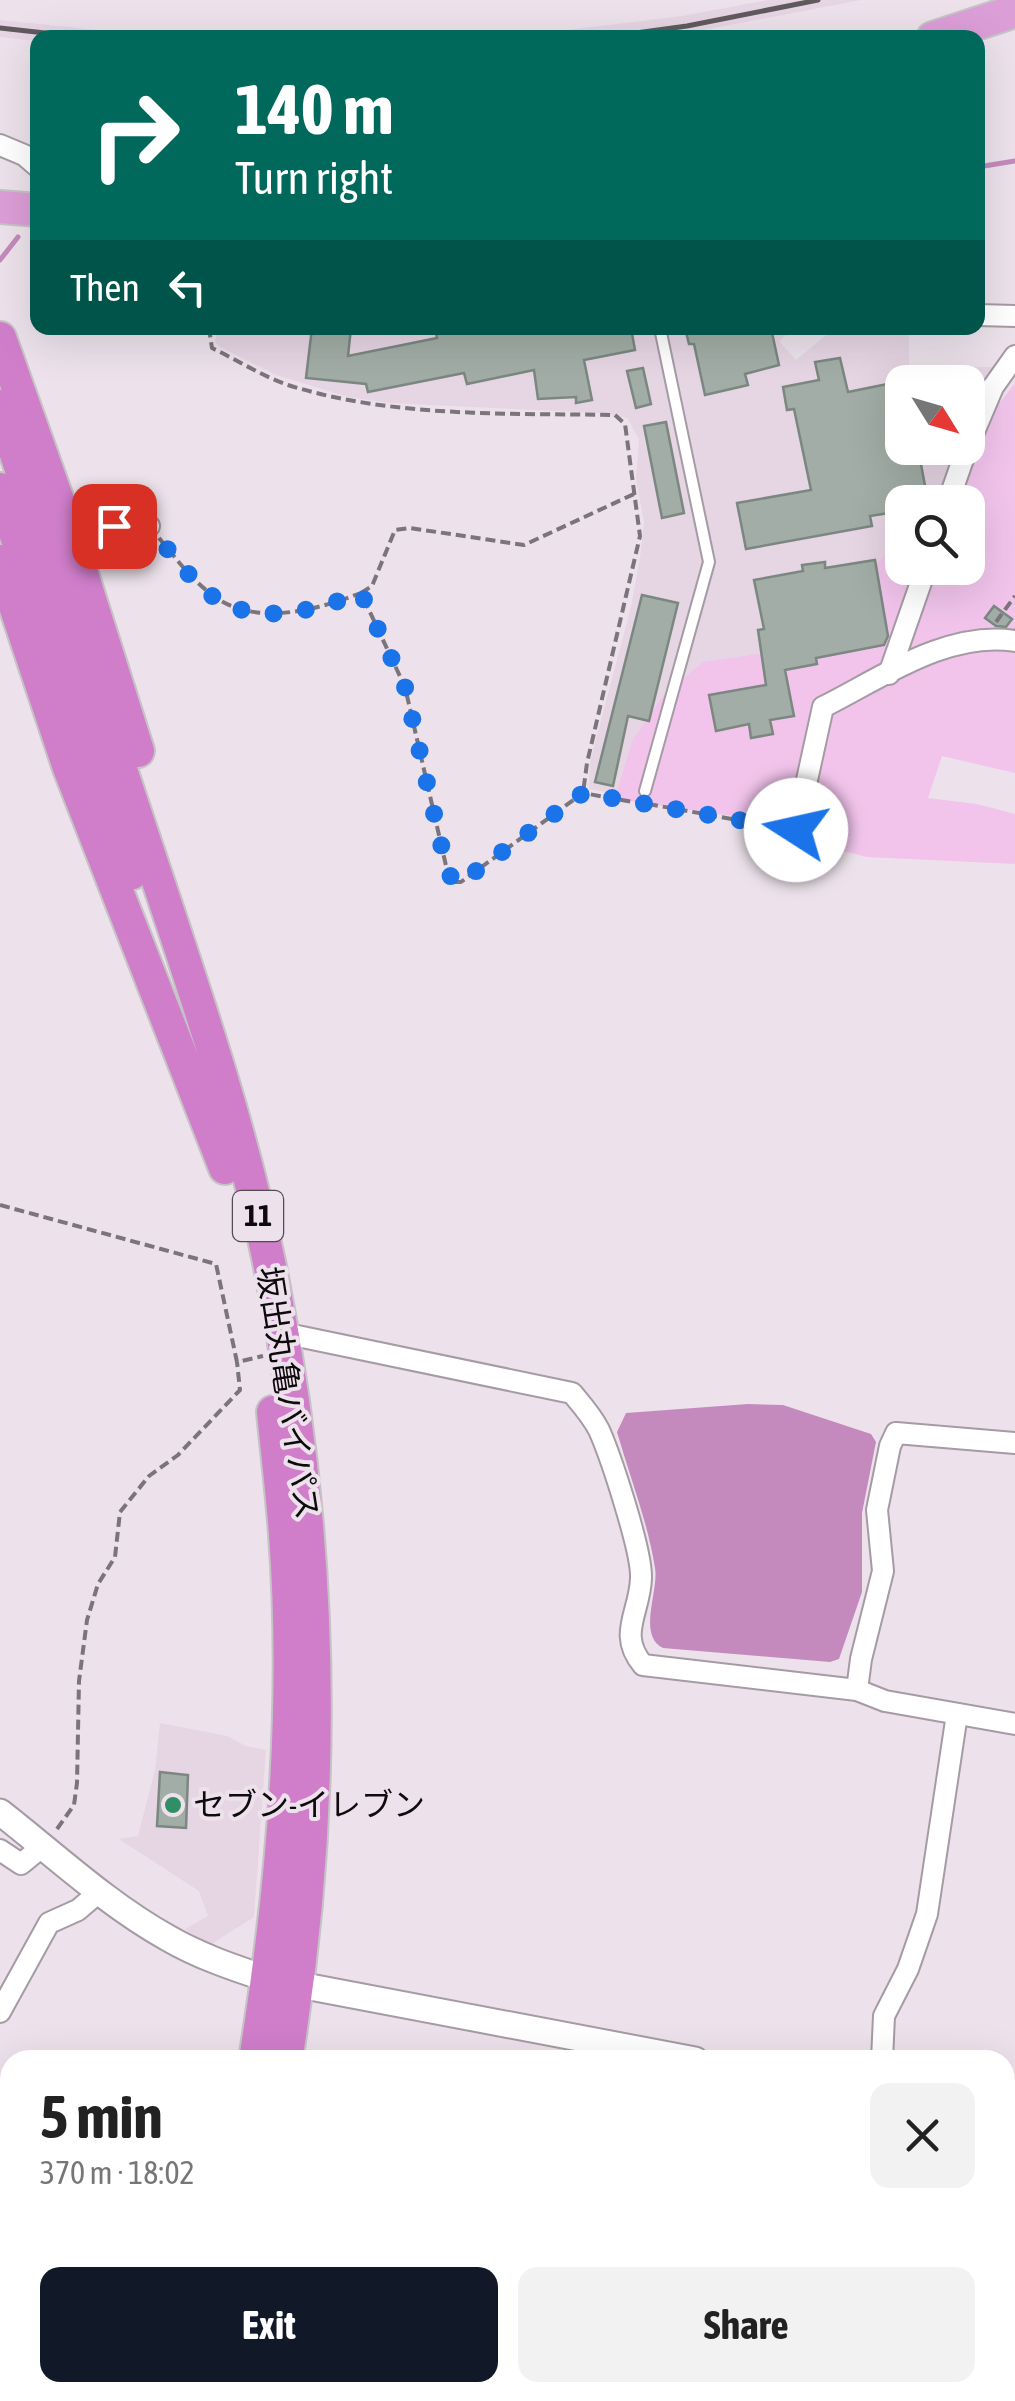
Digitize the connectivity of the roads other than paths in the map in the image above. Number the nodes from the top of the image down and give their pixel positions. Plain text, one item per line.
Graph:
1 (1015, 11) edge
2 (957, 30) edge
3 (0, 146) edge
4 (30, 160) edge
5 (0, 207) edge
6 (30, 209) edge
7 (985, 315) edge
8 (1015, 316) edge
9 (661, 335) edge
10 (0, 338) edge
11 (1015, 356) edge
12 (985, 404) edge
13 (0, 406) edge
14 (0, 489) edge
15 (62, 523) junction
16 (149, 526) road end
17 (0, 561) edge
18 (920, 585) edge
19 (1015, 640) edge
20 (890, 674) junction
21 (646, 791) dead end
22 (796, 830) road end
23 (225, 1168) junction
24 (268, 1257) junction
25 (267, 1351) junction
26 (1015, 1443) edge
27 (856, 1690) junction
28 (957, 1714) junction
29 (1015, 1724) edge
30 (0, 1812) edge
31 (43, 1846) junction
32 (0, 1850) edge
33 (99, 1892) junction
34 (283, 1982) junction
35 (0, 2012) edge
36 (259, 2050) edge
37 (286, 2050) edge
38 (641, 2050) edge
39 (882, 2050) edge

1 - 2 main road
3 - 4 street
5 - 6 main road
7 - 8 street
9 - 21 lane
10 - 15 highway
11 - 12 street
13 - 24 highway, 坂出丸亀バイパス / 11
14 - 23 highway, 坂出丸亀バイパス / 11
15 - 16 street
15 - 24 highway
17 - 23 highway
18 - 20 street
19 - 20 street
20 - 22 street
23 - 25 highway, 坂出丸亀バイパス / 11
24 - 25 highway, 坂出丸亀バイパス / 11
25 - 27 street
25 - 34 highway, 坂出丸亀バイパス / 11
26 - 27 street
27 - 28 street
28 - 29 street
28 - 39 street
30 - 31 street
31 - 32 street
31 - 33 street
33 - 34 street
33 - 35 street
34 - 36 highway, 坂出丸亀バイパス / 11
34 - 37 highway, 坂出丸亀バイパス / 11
34 - 38 street

